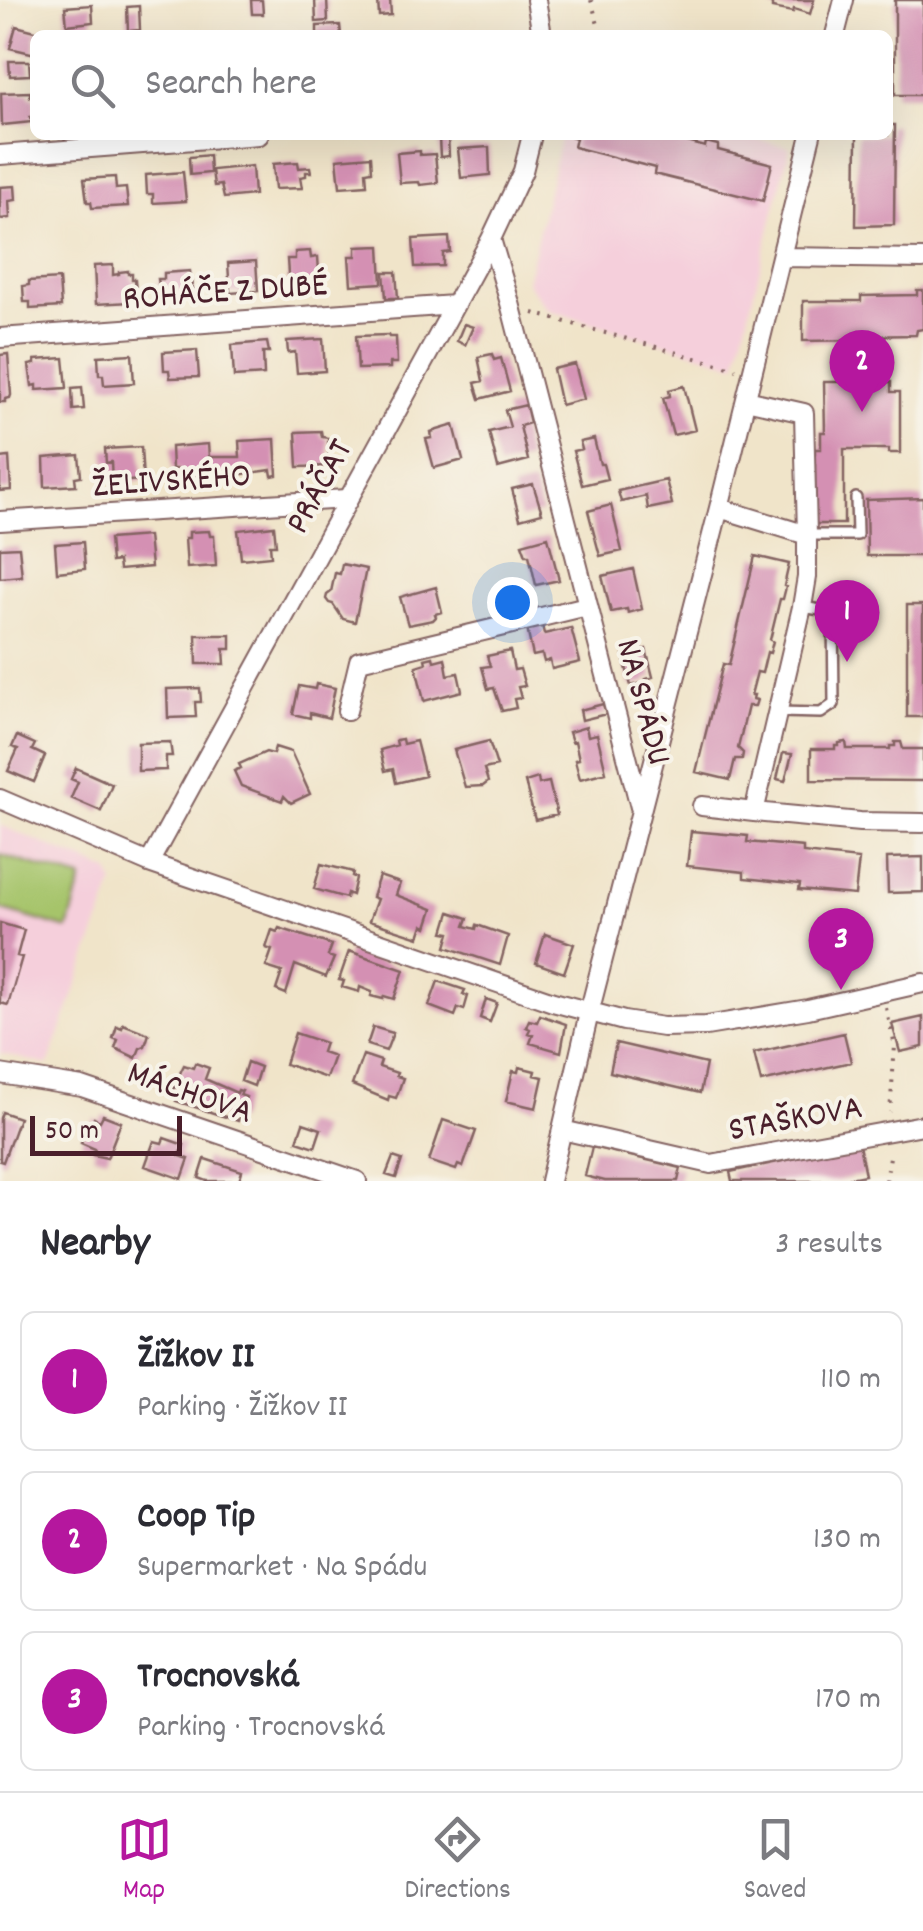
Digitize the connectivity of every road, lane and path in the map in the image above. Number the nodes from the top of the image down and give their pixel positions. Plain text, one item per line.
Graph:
1 (536, 0) edge
2 (591, 0) edge
3 (844, 0) edge
4 (541, 30) edge
5 (600, 30) edge
6 (836, 30) edge
7 (194, 140) edge
8 (531, 140) edge
9 (809, 140) edge
10 (0, 155) edge
11 (491, 239) junction
12 (781, 257) junction
13 (923, 259) edge
14 (510, 303) junction
15 (454, 305) junction
16 (0, 338) edge
17 (752, 374) junction
18 (746, 400) junction
19 (856, 498) dead end
20 (346, 499) junction
21 (719, 508) junction
22 (0, 521) edge
23 (807, 535) junction
24 (587, 606) junction
25 (802, 608) junction
26 (347, 710) dead end
27 (778, 712) junction
28 (0, 799) edge
29 (702, 806) dead end
30 (640, 808) junction
31 (754, 812) junction
32 (923, 823) edge
33 (148, 863) junction
34 (923, 984) edge
35 (885, 1003) dead end
36 (588, 1013) junction
37 (0, 1074) edge
38 (923, 1125) edge
39 (562, 1130) junction
40 (892, 1131) junction
41 (357, 1181) edge
42 (550, 1181) edge
43 (886, 1181) edge

1 - 4 street
2 - 5 path
3 - 6 street
7 - 10 street
8 - 11 street, PRÁČAT
9 - 12 street
11 - 14 street, NA SPÁDU
11 - 15 street, PRÁČAT
12 - 13 street
12 - 17 street
14 - 17 path
14 - 24 street, NA SPÁDU
15 - 16 street, ROHÁČE Z DUBÉ
15 - 20 street, PRÁČAT
17 - 18 street
18 - 21 street
18 - 23 street
19 - 23 lane
20 - 22 street, ŽELIVSKÉHO
20 - 33 street, PRÁČAT
21 - 23 street
21 - 30 street
23 - 25 street
24 - 26 street
24 - 30 street, NA SPÁDU
25 - 27 street
25 - 27 lane
27 - 31 street
28 - 33 street
29 - 31 street
30 - 36 street, NA SPÁDU
31 - 32 street
33 - 36 street
34 - 36 street
35 - 40 path
36 - 39 street, NA SPÁDU
37 - 41 street, MÁCHOVA
38 - 40 street, STAŠKOVA
39 - 40 street, STAŠKOVA
39 - 42 street, NA SPÁDU
40 - 43 path

